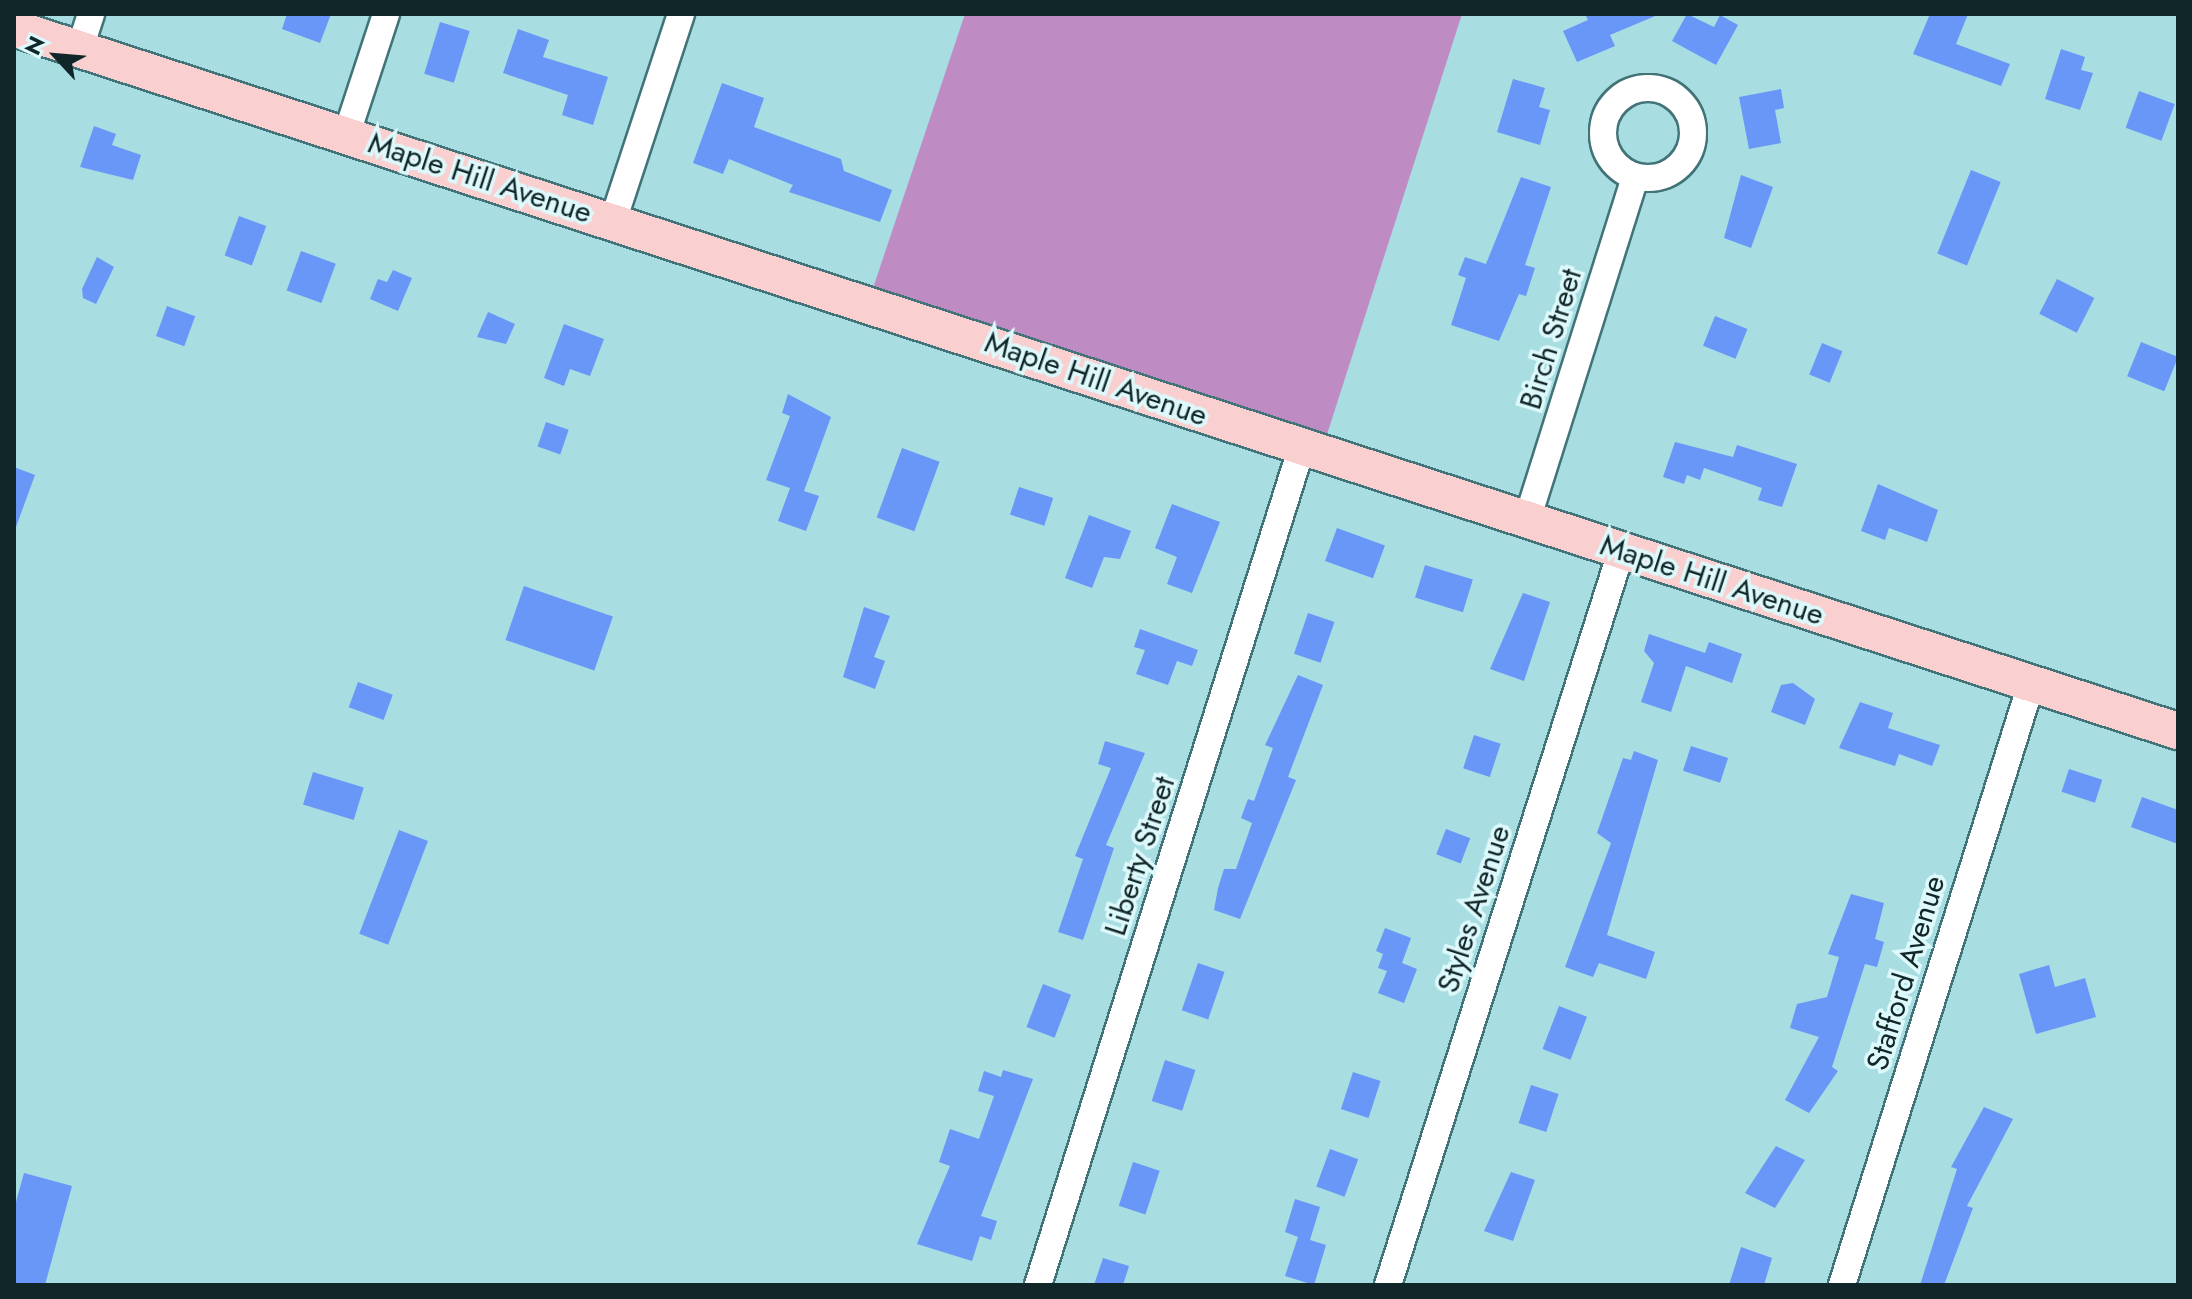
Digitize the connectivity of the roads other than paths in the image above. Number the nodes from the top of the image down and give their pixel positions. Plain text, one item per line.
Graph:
1 (91, 14) edge
2 (386, 14) edge
3 (681, 14) edge
4 (14, 28) edge
5 (80, 48) junction
6 (346, 136) junction
7 (1635, 177) dead end
8 (613, 221) junction
9 (1302, 446) junction
10 (1527, 520) junction
11 (1621, 552) junction
12 (2032, 681) junction
13 (2178, 731) edge
14 (1038, 1285) edge
15 (1388, 1285) edge
16 (1842, 1285) edge

1 - 5 street
2 - 6 street
3 - 8 street
4 - 5 street, Maple Hill Avenue
5 - 6 street, Maple Hill Avenue
6 - 8 street, Maple Hill Avenue
7 - 10 street, Birch Street
8 - 9 street, Maple Hill Avenue
9 - 10 street, Maple Hill Avenue
9 - 14 street, Liberty Street
10 - 11 street, Maple Hill Avenue
11 - 12 street, Maple Hill Avenue
11 - 15 street, Styles Avenue
12 - 13 street, Maple Hill Avenue
12 - 16 street, Stafford Avenue

